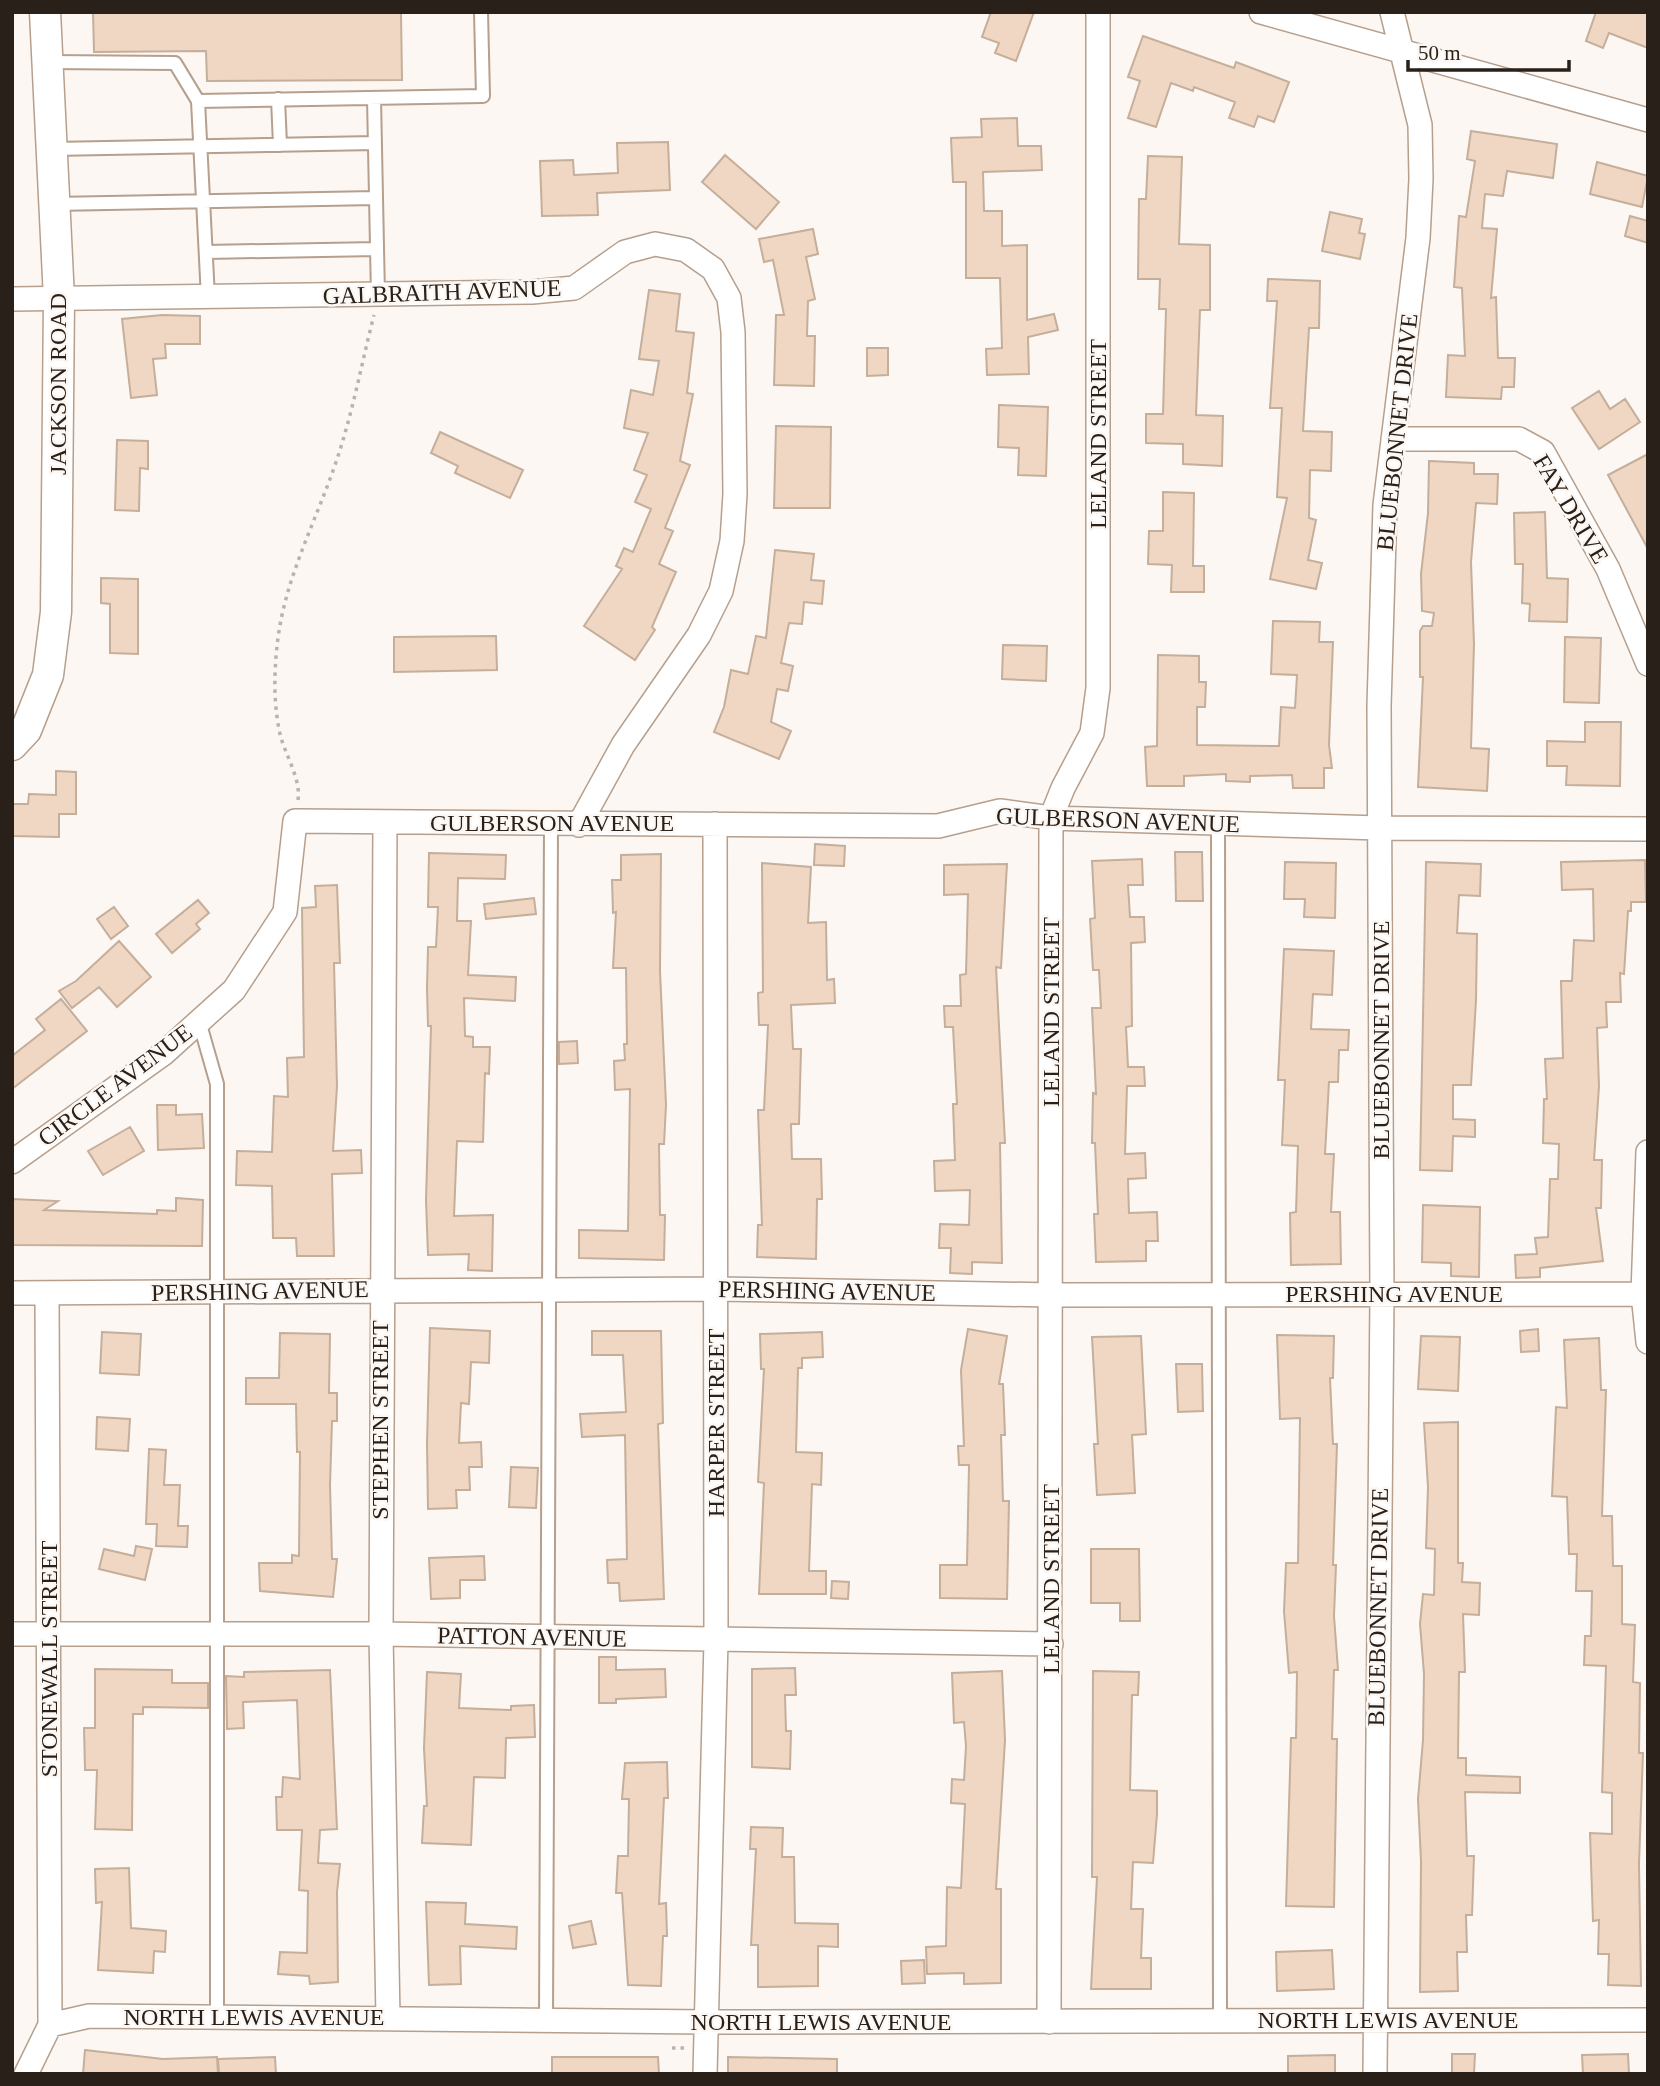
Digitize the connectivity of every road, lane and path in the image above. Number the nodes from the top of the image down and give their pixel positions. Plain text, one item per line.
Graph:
1 (45, 12) edge
2 (481, 12) edge
3 (1098, 12) edge
4 (1261, 12) edge
5 (1391, 13) edge
6 (1400, 51) junction
7 (47, 62) junction
8 (374, 97) junction
9 (278, 99) junction
10 (198, 101) junction
11 (1648, 120) edge
12 (375, 143) junction
13 (280, 145) junction
14 (199, 146) junction
15 (51, 149) junction
16 (376, 198) junction
17 (202, 201) junction
18 (54, 204) junction
19 (377, 249) junction
20 (206, 252) junction
21 (378, 296) junction
22 (208, 298) junction
23 (12, 299) edge
24 (59, 299) junction
25 (1393, 439) junction
26 (1648, 664) edge
27 (12, 745) edge
28 (1051, 818) junction
29 (295, 821) junction
30 (385, 822) junction
31 (1217, 823) junction
32 (715, 824) junction
33 (551, 825) junction
34 (579, 825) junction
35 (1380, 828) junction
36 (1648, 829) edge
37 (199, 1021) junction
38 (1648, 1152) edge
39 (12, 1162) edge
40 (380, 1289) junction
41 (549, 1289) junction
42 (716, 1289) junction
43 (216, 1291) junction
44 (12, 1293) edge
45 (47, 1293) junction
46 (1218, 1294) junction
47 (1382, 1294) junction
48 (1643, 1294) junction
49 (1052, 1295) junction
50 (1648, 1342) edge
51 (12, 1634) edge
52 (49, 1634) junction
53 (216, 1634) junction
54 (381, 1634) junction
55 (548, 1638) junction
56 (716, 1641) junction
57 (1051, 1644) junction
58 (217, 2017) junction
59 (388, 2018) junction
60 (1374, 2019) junction
61 (547, 2020) junction
62 (1648, 2020) edge
63 (1220, 2021) junction
64 (707, 2022) junction
65 (1049, 2022) junction
66 (50, 2025) junction
67 (26, 2074) edge
68 (705, 2074) edge
69 (1375, 2074) edge

1 - 7 street, JACKSON ROAD
2 - 8 lane
3 - 28 street, LELAND STREET
4 - 6 street
5 - 6 street, BLUEBONNET DRIVE
6 - 11 street
6 - 25 street, BLUEBONNET DRIVE
7 - 10 lane
7 - 15 street, JACKSON ROAD
8 - 9 lane
8 - 12 lane
9 - 10 lane
9 - 13 lane
10 - 14 lane
12 - 13 lane
12 - 16 lane
13 - 14 lane
14 - 15 lane
14 - 17 lane
15 - 18 street, JACKSON ROAD
16 - 17 lane
16 - 19 lane
17 - 18 lane
17 - 20 lane
18 - 24 street, JACKSON ROAD
19 - 20 lane
19 - 21 lane
20 - 22 lane
21 - 22 street, GALBRAITH AVENUE
21 - 29 path
21 - 34 street, GALBRAITH AVENUE
22 - 24 street, GALBRAITH AVENUE
23 - 24 street, GALBRAITH AVENUE
24 - 27 street, JACKSON ROAD
25 - 26 street, FAY DRIVE
25 - 35 street, BLUEBONNET DRIVE
28 - 31 street, GULBERSON AVENUE
28 - 32 street, GULBERSON AVENUE
28 - 49 street, LELAND STREET
29 - 30 street, GULBERSON AVENUE
29 - 37 street, CIRCLE AVENUE
30 - 33 street, GULBERSON AVENUE
30 - 40 street, STEPHEN STREET
31 - 35 street, GULBERSON AVENUE
31 - 46 lane
32 - 34 street, GULBERSON AVENUE
32 - 42 street, HARPER STREET
33 - 34 street, GULBERSON AVENUE
33 - 41 lane
35 - 36 street, GULBERSON AVENUE
35 - 47 street, BLUEBONNET DRIVE
37 - 39 street, CIRCLE AVENUE
37 - 43 lane
38 - 48 street
40 - 41 street, PERSHING AVENUE
40 - 43 street, PERSHING AVENUE
40 - 54 street, STEPHEN STREET
41 - 42 street, PERSHING AVENUE
41 - 55 lane
42 - 49 street, PERSHING AVENUE
42 - 56 street, HARPER STREET
43 - 45 street, PERSHING AVENUE
43 - 53 lane
44 - 45 street, PERSHING AVENUE
45 - 52 street, STONEWALL STREET
46 - 47 street, PERSHING AVENUE
46 - 49 street, PERSHING AVENUE
46 - 63 lane
47 - 48 street, PERSHING AVENUE
47 - 60 street, BLUEBONNET DRIVE
48 - 50 street
49 - 57 street, LELAND STREET
51 - 52 street, PATTON AVENUE
52 - 53 street, PATTON AVENUE
52 - 66 street, STONEWALL STREET
53 - 54 street, PATTON AVENUE
53 - 58 lane
54 - 55 street, PATTON AVENUE
54 - 59 street, STEPHEN STREET
55 - 56 street, PATTON AVENUE
55 - 61 lane
56 - 57 street, PATTON AVENUE
56 - 64 street, HARPER STREET
57 - 65 street, LELAND STREET
58 - 59 street, NORTH LEWIS AVENUE
58 - 66 street, NORTH LEWIS AVENUE
59 - 61 street, NORTH LEWIS AVENUE
60 - 62 street, NORTH LEWIS AVENUE
60 - 63 street, NORTH LEWIS AVENUE
60 - 69 street, BLUEBONNET DRIVE
61 - 64 street, NORTH LEWIS AVENUE
63 - 65 street, NORTH LEWIS AVENUE
64 - 65 street, NORTH LEWIS AVENUE
64 - 68 street, HARPER STREET
66 - 67 street

